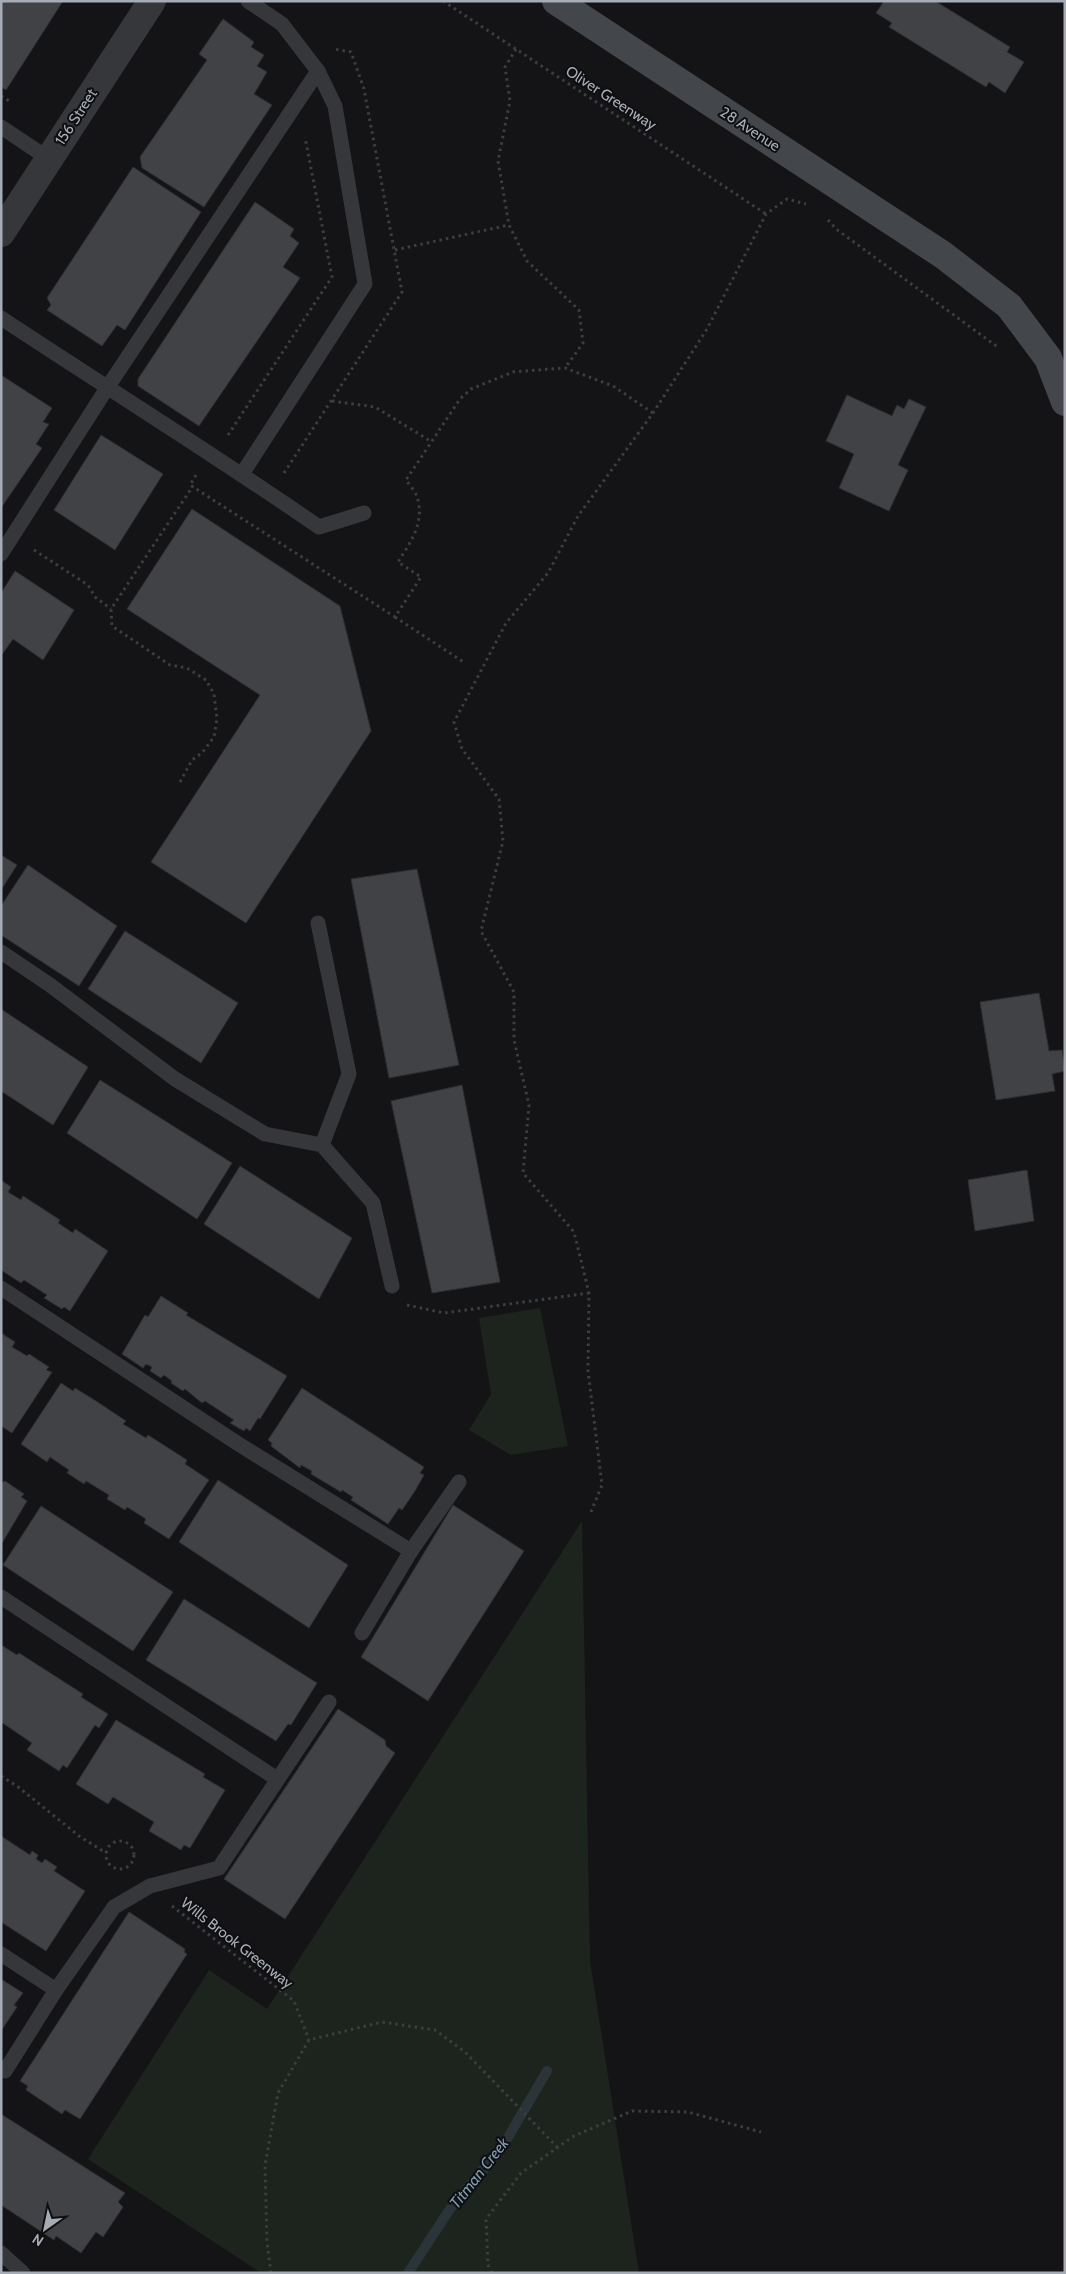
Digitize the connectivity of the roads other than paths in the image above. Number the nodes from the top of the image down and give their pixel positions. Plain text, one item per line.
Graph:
1 (152, 1) edge
2 (248, 1) edge
3 (556, 1) edge
4 (318, 71) junction
5 (1, 127) edge
6 (49, 159) junction
7 (1, 233) edge
8 (1, 318) edge
9 (107, 388) junction
10 (1065, 402) edge
11 (242, 474) junction
12 (364, 512) dead end
13 (1, 554) edge
14 (318, 923) dead end
15 (1, 952) edge
16 (322, 1144) junction
17 (392, 1286) road end
18 (1, 1288) edge
19 (459, 1482) dead end
20 (411, 1552) junction
21 (1, 1597) edge
22 (362, 1633) dead end
23 (329, 1702) dead end
24 (276, 1779) junction
25 (1, 1954) edge
26 (56, 1990) junction
27 (6, 2071) dead end
28 (1, 2253) edge
29 (23, 2273) edge

1 - 6 street, 156 Street
2 - 4 lane
3 - 10 street, 28 Avenue
4 - 9 lane
4 - 11 lane
5 - 6 lane
6 - 7 street, 156 Street
8 - 9 lane
9 - 11 lane
9 - 13 lane
11 - 12 lane
14 - 16 lane
15 - 16 lane
16 - 17 lane
18 - 20 lane
19 - 20 lane
20 - 22 lane
21 - 24 lane
23 - 24 lane
24 - 26 lane
25 - 26 lane
26 - 27 lane
28 - 29 lane

